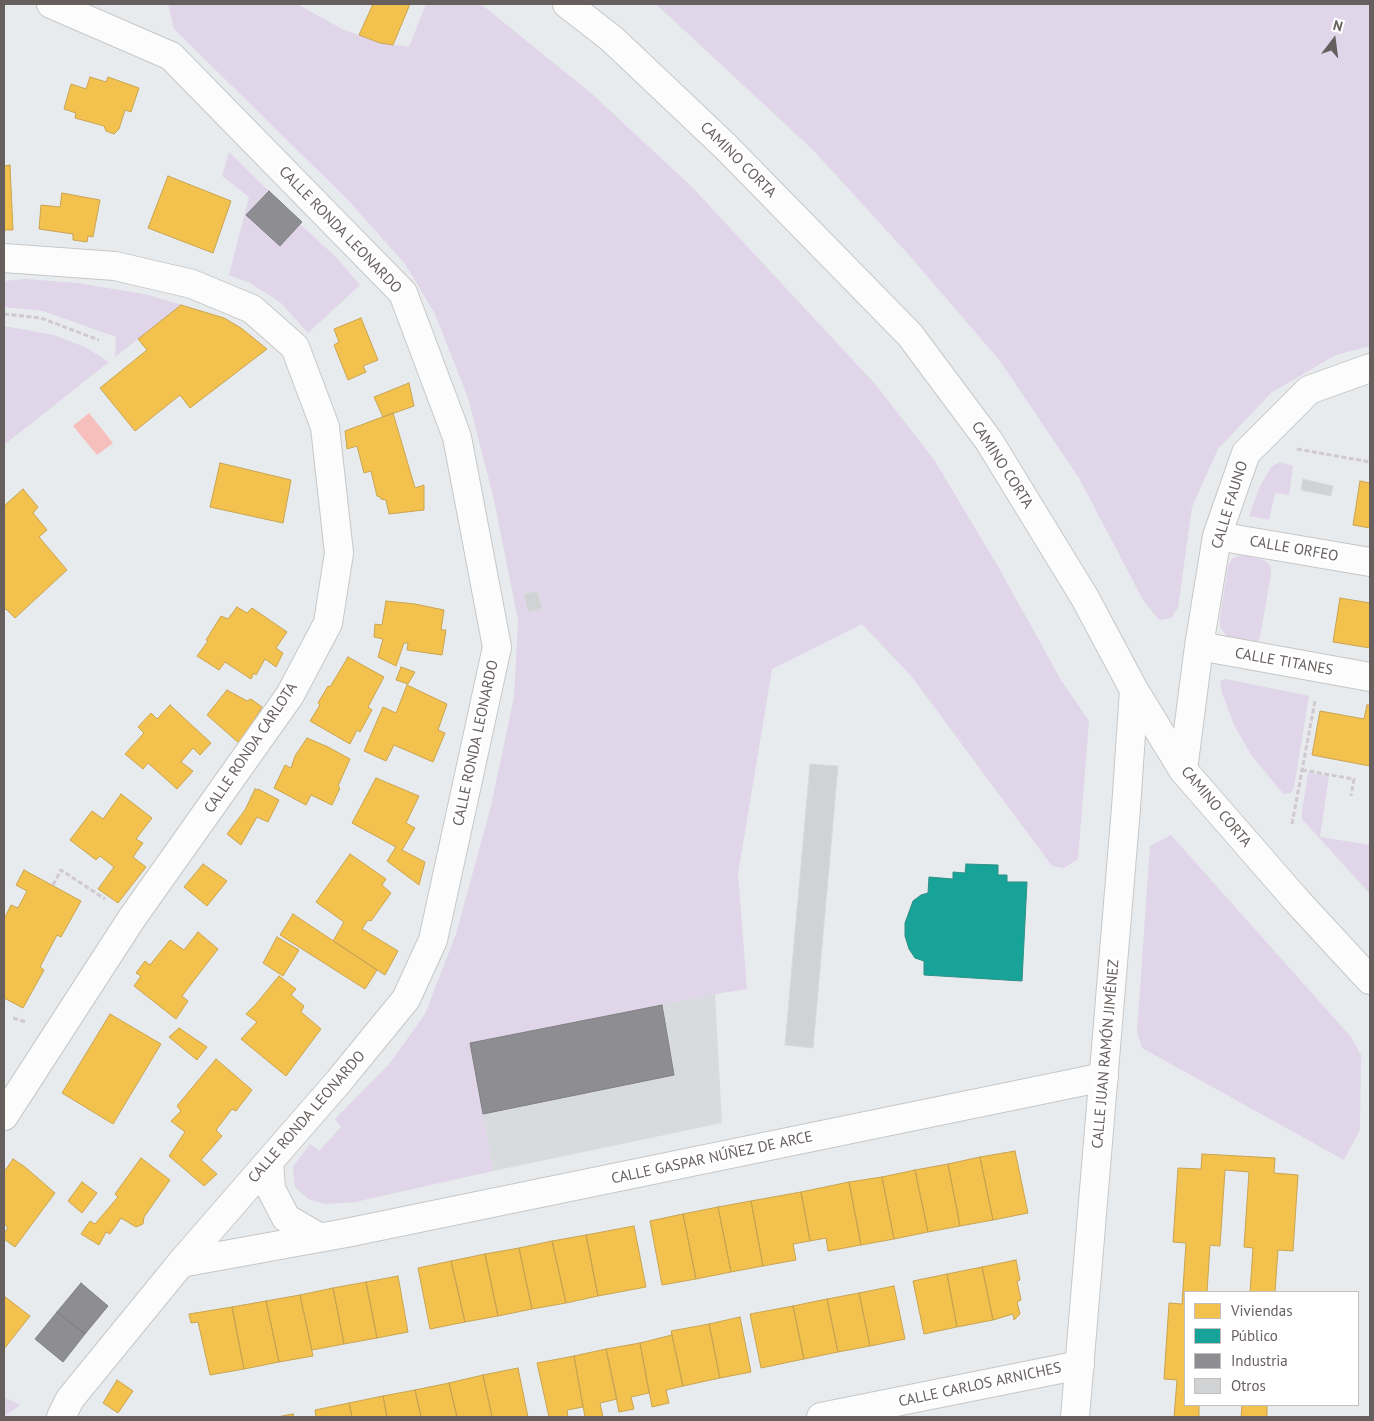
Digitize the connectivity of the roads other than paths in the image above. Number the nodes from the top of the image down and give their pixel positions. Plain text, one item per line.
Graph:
1 (51, 4) edge
2 (567, 4) edge
3 (4, 258) edge
4 (1370, 368) edge
5 (1217, 536) junction
6 (1370, 562) edge
7 (1199, 646) junction
8 (1370, 677) edge
9 (1134, 690) junction
10 (1183, 770) junction
11 (1370, 980) edge
12 (1104, 1077) junction
13 (4, 1116) edge
14 (269, 1162) junction
15 (320, 1238) junction
16 (181, 1263) junction
17 (1080, 1365) junction
18 (66, 1408) edge
19 (47, 1417) edge
20 (821, 1417) edge
21 (1075, 1417) edge

1 - 14 street, CALLE RONDA LEONARDO
2 - 9 street, CAMINO CORTA
3 - 13 street, CALLE RONDA CARLOTA
4 - 5 street, CALLE FAUNO
5 - 6 street, CALLE ORFEO
5 - 7 street, CALLE FAUNO
7 - 8 street, CALLE TITANES
7 - 10 street, CALLE FAUNO
9 - 10 street, CAMINO CORTA
9 - 12 street, CALLE JUAN RAMÓN JIMÉNEZ
10 - 11 street, CAMINO CORTA
12 - 15 street, CALLE GASPAR NÚÑEZ DE ARCE
12 - 17 street, CALLE JUAN RAMÓN JIMÉNEZ
14 - 15 street
14 - 16 street, CALLE RONDA LEONARDO
15 - 16 street, CALLE GASPAR NÚÑEZ DE ARCE
16 - 18 street, CALLE RONDA LEONARDO
17 - 20 street, CALLE CARLOS ARNICHES
17 - 21 street, CALLE JUAN RAMÓN JIMÉNEZ
18 - 19 street, CALLE RONDA LEONARDO

